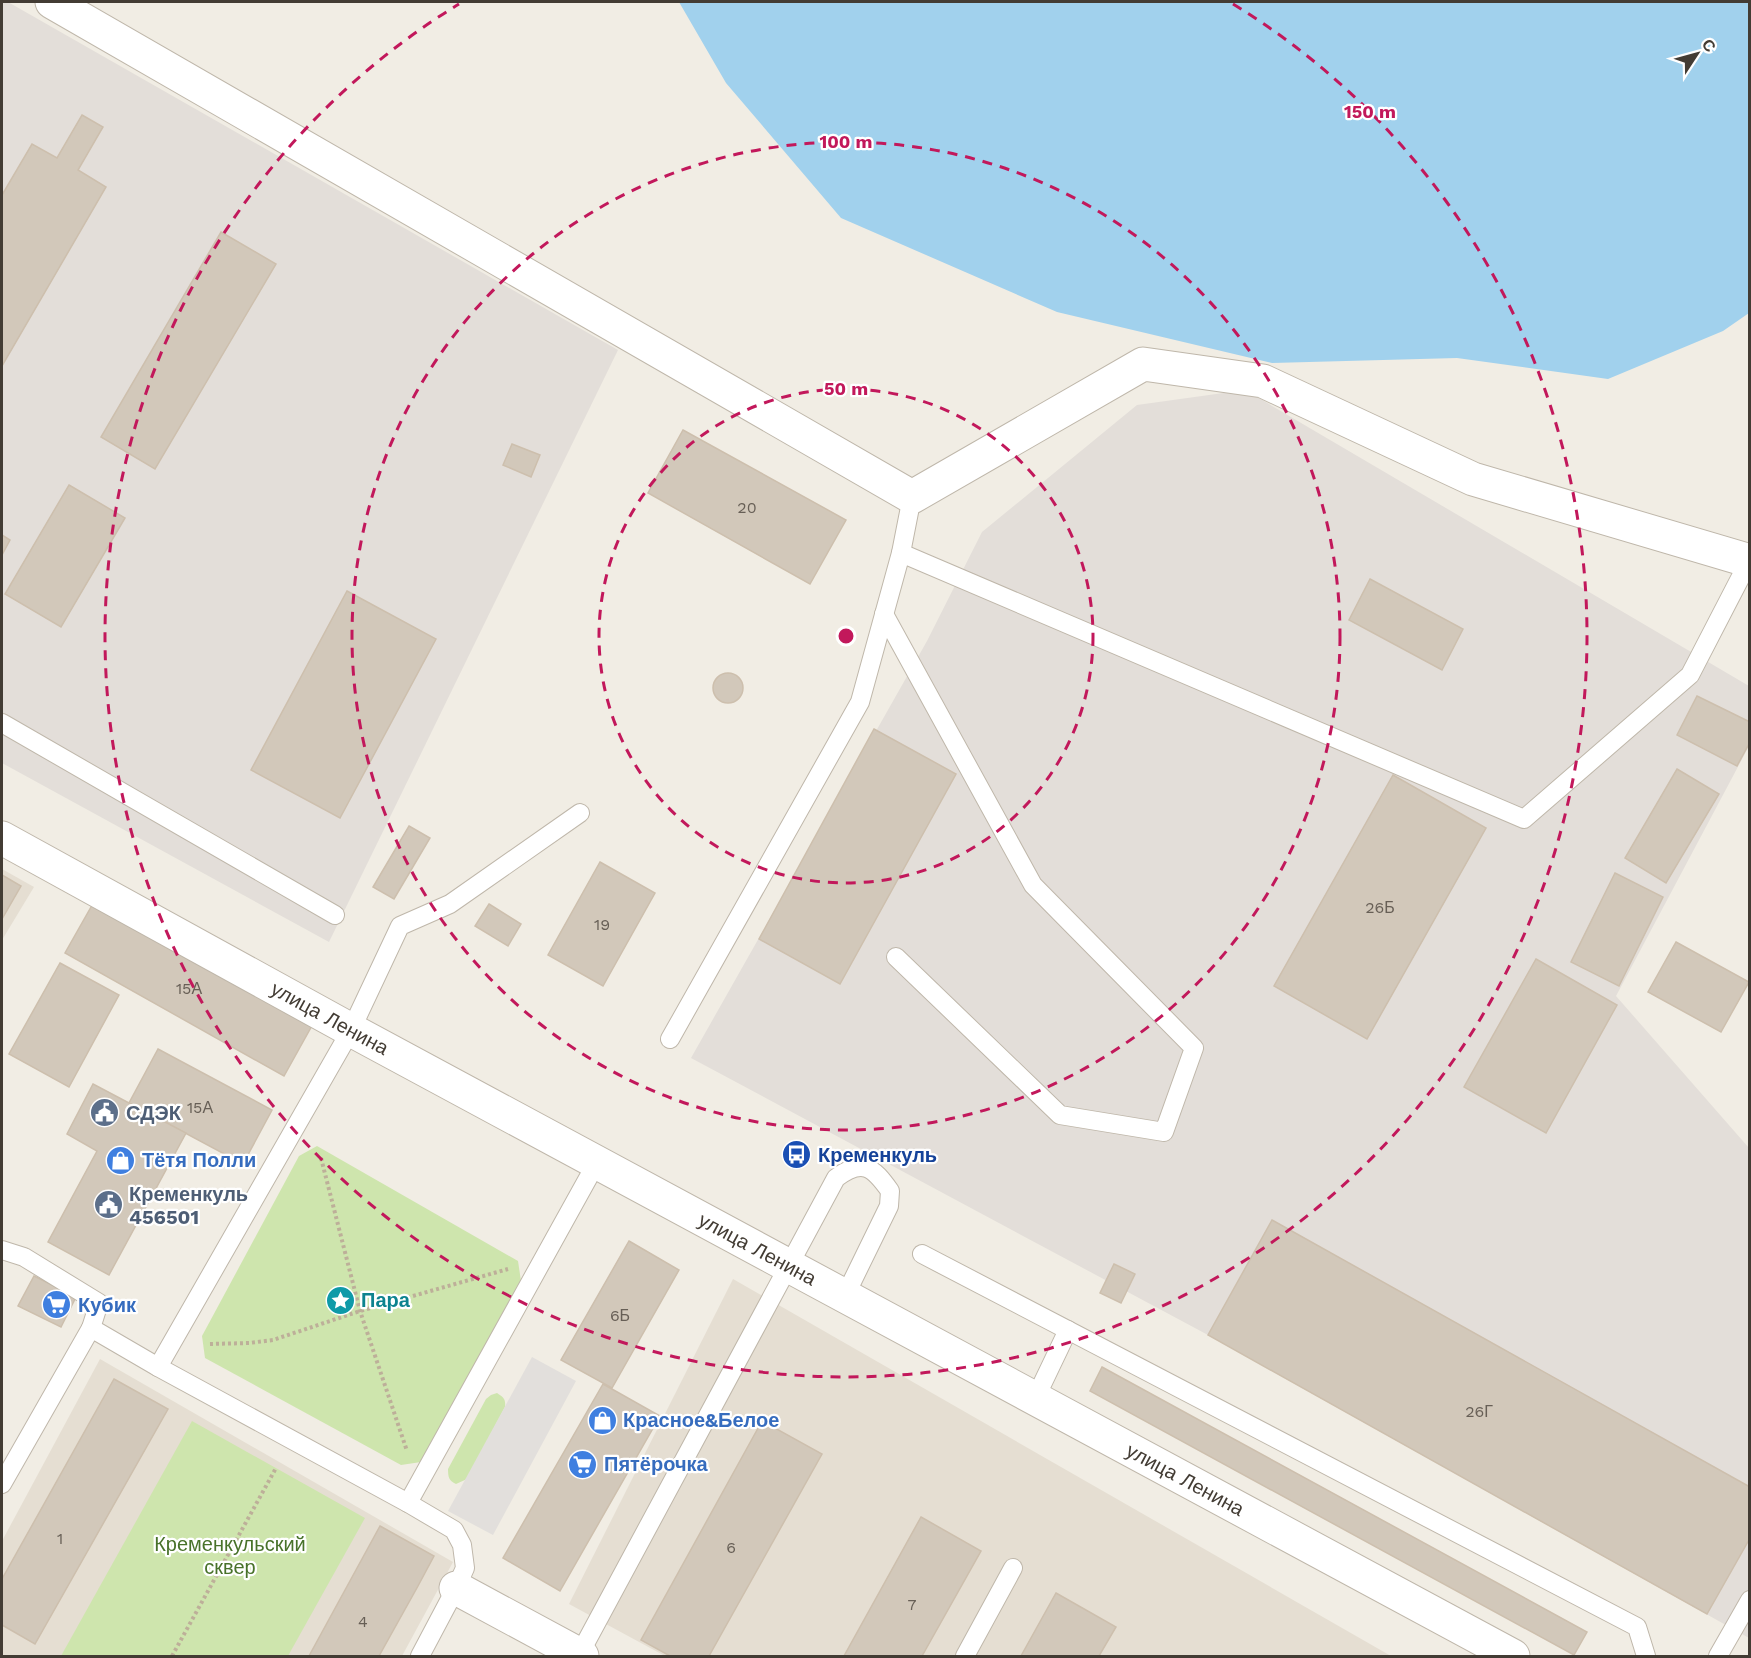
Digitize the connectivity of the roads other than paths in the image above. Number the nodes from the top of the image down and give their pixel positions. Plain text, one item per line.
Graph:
1 (52, 2) edge
2 (912, 497) junction
3 (901, 553) junction
4 (1749, 561) edge
5 (884, 614) junction
6 (2, 723) edge
7 (580, 813) dead end
8 (2, 838) edge
9 (335, 915) dead end
10 (896, 957) dead end
11 (351, 1030) junction
12 (670, 1039) dead end
13 (597, 1162) junction
14 (2, 1250) edge
15 (922, 1254) dead end
16 (788, 1265) junction
17 (844, 1296) junction
18 (91, 1328) junction
19 (1068, 1330) junction
20 (158, 1367) junction
21 (1035, 1399) junction
22 (2, 1484) edge
23 (408, 1503) junction
24 (1013, 1568) dead end
25 (456, 1588) junction
26 (1749, 1600) edge
27 (420, 1656) edge
28 (580, 1656) edge
29 (965, 1656) edge
30 (1513, 1656) edge
31 (1646, 1656) edge
32 (1718, 1656) edge

1 - 2 street
2 - 3 lane
2 - 4 street
3 - 4 lane
3 - 5 lane
5 - 10 lane
5 - 12 lane
6 - 9 lane
7 - 11 lane
8 - 11 street, улица Ленина
11 - 13 street, улица Ленина
11 - 20 lane
13 - 16 street, улица Ленина
13 - 23 lane
14 - 18 lane
15 - 19 lane
16 - 17 street, улица Ленина
16 - 17 lane
16 - 28 lane
17 - 21 street, улица Ленина
18 - 20 lane
18 - 22 lane
19 - 21 lane
19 - 31 lane
20 - 23 lane
21 - 30 street, улица Ленина
23 - 25 lane
24 - 29 lane
25 - 27 lane
25 - 28 street
26 - 32 lane

